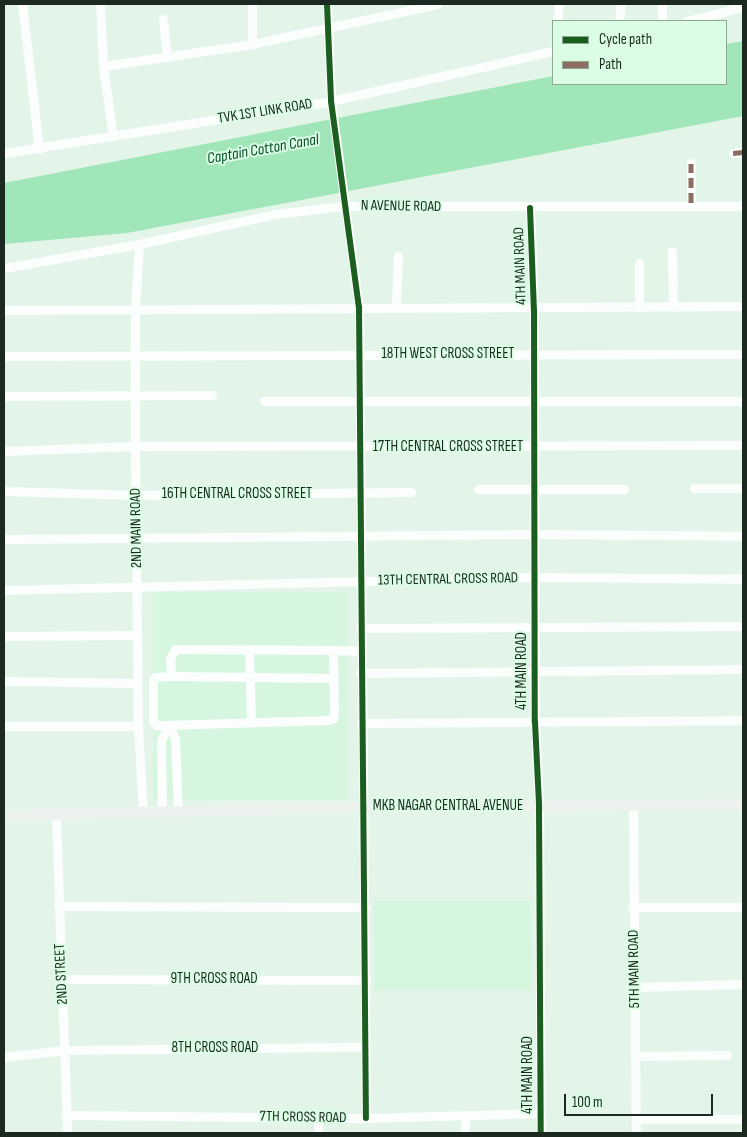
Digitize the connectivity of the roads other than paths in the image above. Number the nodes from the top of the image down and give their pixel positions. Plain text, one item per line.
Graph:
1 (22, 4) edge
2 (100, 4) edge
3 (252, 4) edge
4 (326, 4) edge
5 (438, 4) edge
6 (558, 4) edge
7 (621, 4) edge
8 (662, 4) edge
9 (414, 5) edge
10 (743, 7) edge
11 (163, 19) dead end
12 (557, 20) edge
13 (620, 20) edge
14 (662, 20) edge
15 (690, 20) edge
16 (327, 29) junction
17 (252, 44) junction
18 (552, 51) edge
19 (167, 57) junction
20 (103, 66) junction
21 (331, 101) junction
22 (113, 136) junction
23 (39, 149) junction
24 (4, 152) edge
25 (743, 152) edge
26 (733, 153) dead end
27 (691, 163) dead end
28 (344, 206) junction
29 (691, 206) junction
30 (743, 206) edge
31 (530, 208) junction
32 (139, 244) junction
33 (672, 251) dead end
34 (398, 256) dead end
35 (640, 263) dead end
36 (4, 268) edge
37 (743, 306) edge
38 (135, 307) junction
39 (359, 307) junction
40 (396, 307) junction
41 (673, 307) junction
42 (639, 308) junction
43 (4, 310) edge
44 (534, 310) junction
45 (359, 354) junction
46 (533, 354) junction
47 (743, 354) edge
48 (4, 356) edge
49 (135, 357) junction
50 (212, 395) dead end
51 (4, 396) edge
52 (136, 396) junction
53 (264, 400) dead end
54 (359, 400) junction
55 (533, 401) junction
56 (743, 401) edge
57 (743, 445) edge
58 (136, 446) junction
59 (360, 447) junction
60 (533, 448) junction
61 (4, 451) edge
62 (694, 488) dead end
63 (743, 488) edge
64 (478, 489) dead end
65 (624, 489) dead end
66 (533, 490) junction
67 (4, 492) edge
68 (411, 492) dead end
69 (360, 493) junction
70 (136, 495) junction
71 (534, 534) junction
72 (360, 535) junction
73 (743, 536) edge
74 (4, 539) edge
75 (136, 539) junction
76 (533, 577) junction
77 (743, 579) edge
78 (361, 580) junction
79 (137, 586) junction
80 (4, 590) edge
81 (743, 626) edge
82 (534, 627) junction
83 (360, 628) junction
84 (137, 634) junction
85 (4, 636) edge
86 (249, 650) junction
87 (333, 650) junction
88 (360, 651) junction
89 (743, 669) edge
90 (534, 671) junction
91 (360, 673) junction
92 (170, 676) junction
93 (250, 677) junction
94 (334, 678) junction
95 (4, 681) edge
96 (138, 683) junction
97 (743, 720) edge
98 (251, 722) junction
99 (535, 722) junction
100 (361, 723) junction
101 (169, 725) junction
102 (4, 726) edge
103 (138, 726) junction
104 (633, 804) junction
105 (743, 804) edge
106 (539, 805) junction
107 (364, 807) junction
108 (143, 812) junction
109 (162, 812) junction
110 (178, 812) junction
111 (56, 814) junction
112 (4, 815) edge
113 (58, 906) junction
114 (366, 907) junction
115 (632, 907) junction
116 (743, 907) edge
117 (61, 979) junction
118 (366, 980) junction
119 (743, 984) edge
120 (635, 988) junction
121 (366, 1047) junction
122 (65, 1050) junction
123 (727, 1055) dead end
124 (635, 1056) junction
125 (4, 1057) edge
126 (541, 1112) junction
127 (65, 1115) junction
128 (465, 1115) junction
129 (318, 1118) junction
130 (366, 1118) junction
131 (636, 1119) junction
132 (743, 1119) edge
133 (67, 1133) edge
134 (318, 1133) edge
135 (465, 1133) edge
136 (541, 1133) edge
137 (636, 1133) edge

1 - 23 street
2 - 20 street
3 - 17 street
4 - 16 street
5 - 9 street
6 - 12 street
7 - 13 street
8 - 14 street
9 - 16 street
10 - 15 street
11 - 19 street
16 - 17 street
16 - 21 street
17 - 19 street
18 - 21 street, TVK 1ST LINK ROAD
19 - 20 street
20 - 22 street
21 - 22 street, TVK 1ST LINK ROAD
21 - 28 street
22 - 23 street, TVK 1ST LINK ROAD
23 - 24 street, TVK 1ST LINK ROAD
25 - 26 street
27 - 29 street
28 - 31 street, N AVENUE ROAD
28 - 32 street, N AVENUE ROAD
28 - 39 street
29 - 30 street, N AVENUE ROAD
29 - 31 street, N AVENUE ROAD
31 - 44 street, 4TH MAIN ROAD
32 - 36 street, N AVENUE ROAD
32 - 38 street, 2ND MAIN ROAD
33 - 41 street
34 - 40 street
35 - 42 street
37 - 41 street
38 - 39 street
38 - 43 street
38 - 49 street, 2ND MAIN ROAD
39 - 40 street
39 - 45 street
40 - 44 street
41 - 42 street
42 - 44 street
44 - 46 street, 4TH MAIN ROAD
45 - 46 street, 18TH WEST CROSS STREET
45 - 49 street, 18TH WEST CROSS STREET
45 - 54 street
46 - 47 street, 18TH WEST CROSS STREET
46 - 55 street, 4TH MAIN ROAD
48 - 49 street, 18TH WEST CROSS STREET
49 - 52 street, 2ND MAIN ROAD
50 - 52 street
51 - 52 street
52 - 58 street, 2ND MAIN ROAD
53 - 54 street
54 - 55 street
54 - 59 street
55 - 56 street
55 - 60 street, 4TH MAIN ROAD
57 - 60 street, 17TH CENTRAL CROSS STREET
58 - 59 street, 17TH CENTRAL CROSS STREET
58 - 61 street, 17TH CENTRAL CROSS STREET
58 - 70 street, 2ND MAIN ROAD
59 - 60 street, 17TH CENTRAL CROSS STREET
59 - 69 street
60 - 66 street, 4TH MAIN ROAD
62 - 63 street
64 - 66 street
65 - 66 street
66 - 71 street, 4TH MAIN ROAD
67 - 70 street, 16TH CENTRAL CROSS STREET
68 - 69 street, 16TH CENTRAL CROSS STREET
69 - 70 street, 16TH CENTRAL CROSS STREET
69 - 72 street
70 - 75 street, 2ND MAIN ROAD
71 - 72 street
71 - 73 street
71 - 76 street, 4TH MAIN ROAD
72 - 75 street
72 - 78 street
74 - 75 street
75 - 79 street, 2ND MAIN ROAD
76 - 77 street, 13TH CENTRAL CROSS ROAD
76 - 78 street, 13TH CENTRAL CROSS ROAD
76 - 82 street, 4TH MAIN ROAD
78 - 79 street, 13TH CENTRAL CROSS ROAD
78 - 83 street
79 - 80 street, 13TH CENTRAL CROSS ROAD
79 - 84 street, 2ND MAIN ROAD
81 - 82 street
82 - 83 street
82 - 90 street, 4TH MAIN ROAD
83 - 88 street
84 - 85 street
84 - 96 street, 2ND MAIN ROAD
86 - 87 street
86 - 92 street
86 - 93 street
87 - 88 street
87 - 94 street
88 - 91 street
89 - 90 street
90 - 91 street
90 - 99 street, 4TH MAIN ROAD
91 - 100 street
92 - 93 street
92 - 101 street
93 - 94 street
93 - 98 street
94 - 98 street
95 - 96 street
96 - 103 street, 2ND MAIN ROAD
97 - 99 street
98 - 101 street
99 - 100 street
99 - 106 street, 4TH MAIN ROAD
100 - 107 street
101 - 109 street
101 - 110 street
102 - 103 street
103 - 108 street, 2ND MAIN ROAD
104 - 105 main road, MKB NAGAR CENTRAL AVENUE
104 - 106 main road, MKB NAGAR CENTRAL AVENUE
104 - 115 street, 5TH MAIN ROAD
106 - 107 main road, MKB NAGAR CENTRAL AVENUE
106 - 126 street, 4TH MAIN ROAD
107 - 110 main road, MKB NAGAR CENTRAL AVENUE
107 - 114 street
108 - 109 main road, MKB NAGAR CENTRAL AVENUE
108 - 111 main road, MKB NAGAR CENTRAL AVENUE
109 - 110 main road, MKB NAGAR CENTRAL AVENUE
111 - 112 main road, MKB NAGAR CENTRAL AVENUE
111 - 113 street, 2ND STREET
113 - 114 street
113 - 117 street, 2ND STREET
114 - 118 street
115 - 116 street
115 - 120 street, 5TH MAIN ROAD
117 - 118 street, 9TH CROSS ROAD
117 - 122 street, 2ND STREET
118 - 121 street
119 - 120 street
120 - 124 street, 5TH MAIN ROAD
121 - 122 street, 8TH CROSS ROAD
121 - 130 street
122 - 125 street, 8TH CROSS ROAD
122 - 127 street, 2ND STREET
123 - 124 street
124 - 131 street, 5TH MAIN ROAD
126 - 128 street, 7TH CROSS ROAD
126 - 136 street, 4TH MAIN ROAD
127 - 129 street, 7TH CROSS ROAD
127 - 133 street, 2ND STREET
128 - 130 street, 7TH CROSS ROAD
128 - 135 street
129 - 130 street, 7TH CROSS ROAD
129 - 134 street
131 - 132 street
131 - 137 street, 5TH MAIN ROAD

